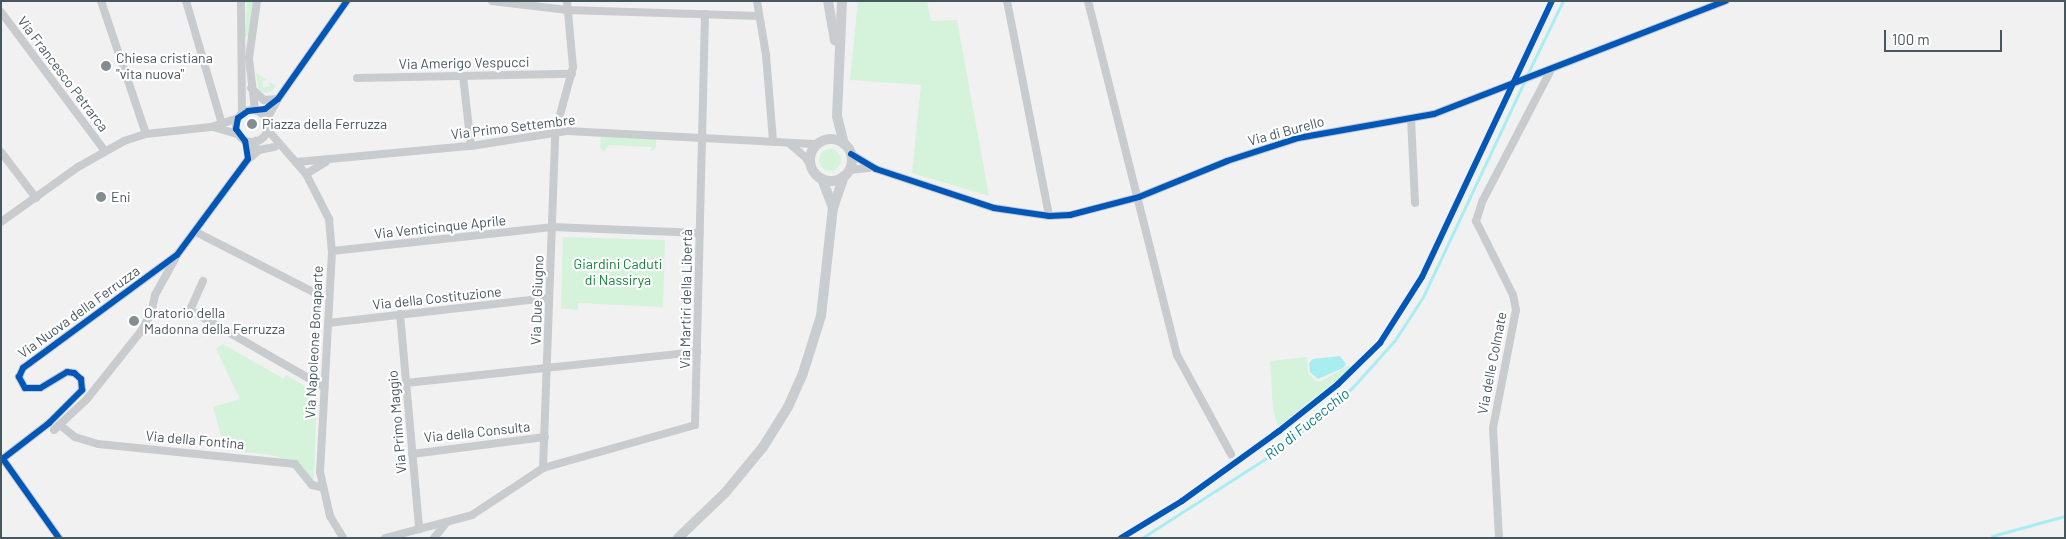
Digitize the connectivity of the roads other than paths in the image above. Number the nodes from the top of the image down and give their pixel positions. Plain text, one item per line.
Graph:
1 (101, 1) edge
2 (186, 1) edge
3 (241, 1) edge
4 (257, 1) edge
5 (347, 1) edge
6 (492, 1) edge
7 (567, 1) edge
8 (757, 1) edge
9 (828, 1) edge
10 (842, 1) edge
11 (1007, 1) edge
12 (1088, 1) edge
13 (1726, 1) edge
14 (567, 10) junction
15 (1, 12) edge
16 (705, 14) junction
17 (759, 16) junction
18 (838, 67) junction
19 (1551, 70) junction
20 (572, 74) junction
21 (463, 76) junction
22 (357, 78) dead end
23 (251, 88) junction
24 (278, 99) junction
25 (257, 111) junction
26 (240, 116) junction
27 (837, 116) junction
28 (1411, 118) junction
29 (266, 120) junction
30 (222, 124) junction
31 (211, 127) junction
32 (267, 129) junction
33 (554, 133) junction
34 (146, 134) junction
35 (238, 134) junction
36 (702, 137) junction
37 (773, 140) junction
38 (246, 141) junction
39 (258, 141) junction
40 (821, 142) junction
41 (789, 143) junction
42 (844, 144) junction
43 (471, 146) junction
44 (275, 147) junction
45 (105, 151) junction
46 (1, 152) edge
47 (850, 154) junction
48 (289, 156) junction
49 (248, 159) junction
50 (328, 161) junction
51 (297, 162) junction
52 (876, 169) junction
53 (813, 170) junction
54 (847, 173) junction
55 (306, 174) junction
56 (822, 179) junction
57 (1139, 197) junction
58 (36, 198) junction
59 (1415, 203) dead end
60 (833, 208) junction
61 (1049, 216) junction
62 (1, 222) edge
63 (552, 227) junction
64 (196, 232) junction
65 (700, 233) junction
66 (332, 251) junction
67 (177, 255) junction
68 (203, 281) dead end
69 (317, 294) dead end
70 (549, 298) junction
71 (400, 314) junction
72 (328, 323) junction
73 (697, 352) junction
74 (547, 368) junction
75 (406, 383) junction
76 (324, 387) junction
77 (545, 437) junction
78 (412, 454) junction
79 (1231, 454) dead end
80 (2, 460) edge
81 (543, 468) junction
82 (322, 487) junction
83 (446, 523) junction
84 (419, 529) junction
85 (59, 538) edge
86 (343, 538) edge
87 (385, 538) edge
88 (434, 538) edge
89 (678, 538) edge
90 (1499, 538) edge

1 - 34 street
2 - 30 street
3 - 26 street
4 - 23 street
5 - 24 street
6 - 14 street
7 - 14 street
8 - 17 street
9 - 18 main road
10 - 18 main road
11 - 61 street
12 - 57 street
13 - 19 street, Via di Burello
14 - 16 street
14 - 20 street
15 - 45 street, Via Francesco Petrarca
16 - 17 street
16 - 36 street, Via Martiri della Libertà
17 - 37 street
18 - 27 main road
19 - 28 street, Via di Burello
19 - 90 street, Via delle Colmate
20 - 21 street, Via Amerigo Vespucci
20 - 33 street, Via Due Giugno
21 - 22 street, Via Amerigo Vespucci
21 - 43 street
23 - 24 street
23 - 25 street
24 - 25 street
24 - 29 street
25 - 26 street
25 - 29 street
26 - 30 street
26 - 35 street
27 - 40 main road
27 - 42 main road
28 - 57 street, Via di Burello
28 - 59 street
29 - 32 street
30 - 31 street
31 - 34 street
31 - 35 street
32 - 39 street
32 - 48 street, Via Napoleone Bonaparte
33 - 36 street, Via Primo Settembre
33 - 43 street, Via Primo Settembre
33 - 63 street, Via Due Giugno
34 - 45 street
35 - 38 street
36 - 37 street
36 - 65 street, Via Martiri della Libertà
37 - 41 street
38 - 39 street
38 - 49 street
39 - 44 street, Via Napoleone Bonaparte
39 - 49 street, Via Nuova della Ferruzza
40 - 41 street
40 - 42 main road
40 - 53 main road
41 - 53 street
42 - 47 main road
43 - 50 street, Via Primo Settembre
44 - 48 street, Via Napoleone Bonaparte
44 - 49 street
45 - 58 street
46 - 58 street
47 - 52 street, Via di Burello
47 - 54 main road
48 - 51 street, Via Napoleone Bonaparte
49 - 64 street, Via Nuova della Ferruzza
50 - 51 street, Via Primo Settembre
50 - 55 street, Via Primo Settembre
51 - 55 street, Via Napoleone Bonaparte
52 - 54 street, Via di Burello
52 - 61 street, Via di Burello
53 - 56 main road
54 - 56 main road
54 - 60 main road
55 - 66 street, Via Napoleone Bonaparte
56 - 60 main road
57 - 61 street, Via di Burello
57 - 79 street
58 - 62 street
60 - 89 main road
63 - 65 street, Via Venticinque Aprile
63 - 66 street, Via Venticinque Aprile
63 - 70 street, Via Due Giugno
64 - 67 street, Via Nuova della Ferruzza
64 - 69 street
65 - 73 street, Via Martiri della Libertà
66 - 72 street, Via Napoleone Bonaparte
67 - 80 street, Via Nuova della Ferruzza
67 - 82 street, Via della Fontina
68 - 76 street
70 - 71 street, Via della Costituzione
70 - 74 street, Via Due Giugno
71 - 72 street, Via della Costituzione
71 - 75 street, Via Primo Maggio
72 - 76 street, Via Napoleone Bonaparte
73 - 74 street
73 - 81 street, Via Martiri della Libertà
74 - 75 street
74 - 77 street, Via Due Giugno
75 - 78 street, Via Primo Maggio
76 - 82 street, Via Napoleone Bonaparte
77 - 78 street, Via della Consulta
77 - 81 street, Via Due Giugno
78 - 84 street, Via Primo Maggio
80 - 85 street
81 - 83 street
82 - 86 street, Via Napoleone Bonaparte
83 - 84 street
83 - 88 street
84 - 87 street

